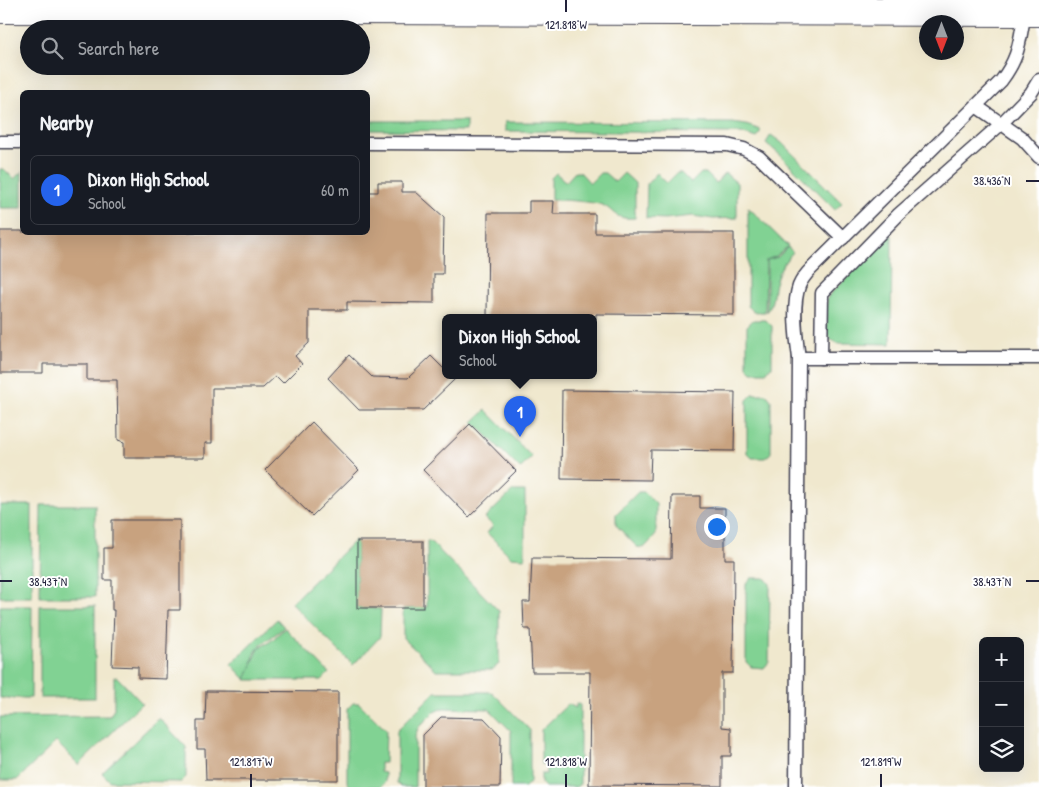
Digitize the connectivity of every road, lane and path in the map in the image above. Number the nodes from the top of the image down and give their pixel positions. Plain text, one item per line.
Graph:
1 (1029, 8) edge
2 (0, 9) edge
3 (1039, 80) edge
4 (976, 106) junction
5 (1001, 124) junction
6 (0, 142) edge
7 (20, 142) edge
8 (370, 143) edge
9 (1039, 157) edge
10 (843, 238) junction
11 (799, 358) junction
12 (821, 358) junction
13 (1039, 358) edge
14 (796, 787) edge

1 - 2 street
1 - 4 lane
3 - 5 lane
4 - 5 lane
4 - 10 lane
5 - 9 lane
5 - 12 lane
6 - 7 lane
8 - 10 lane
10 - 11 lane
11 - 12 lane
11 - 14 lane
12 - 13 lane

